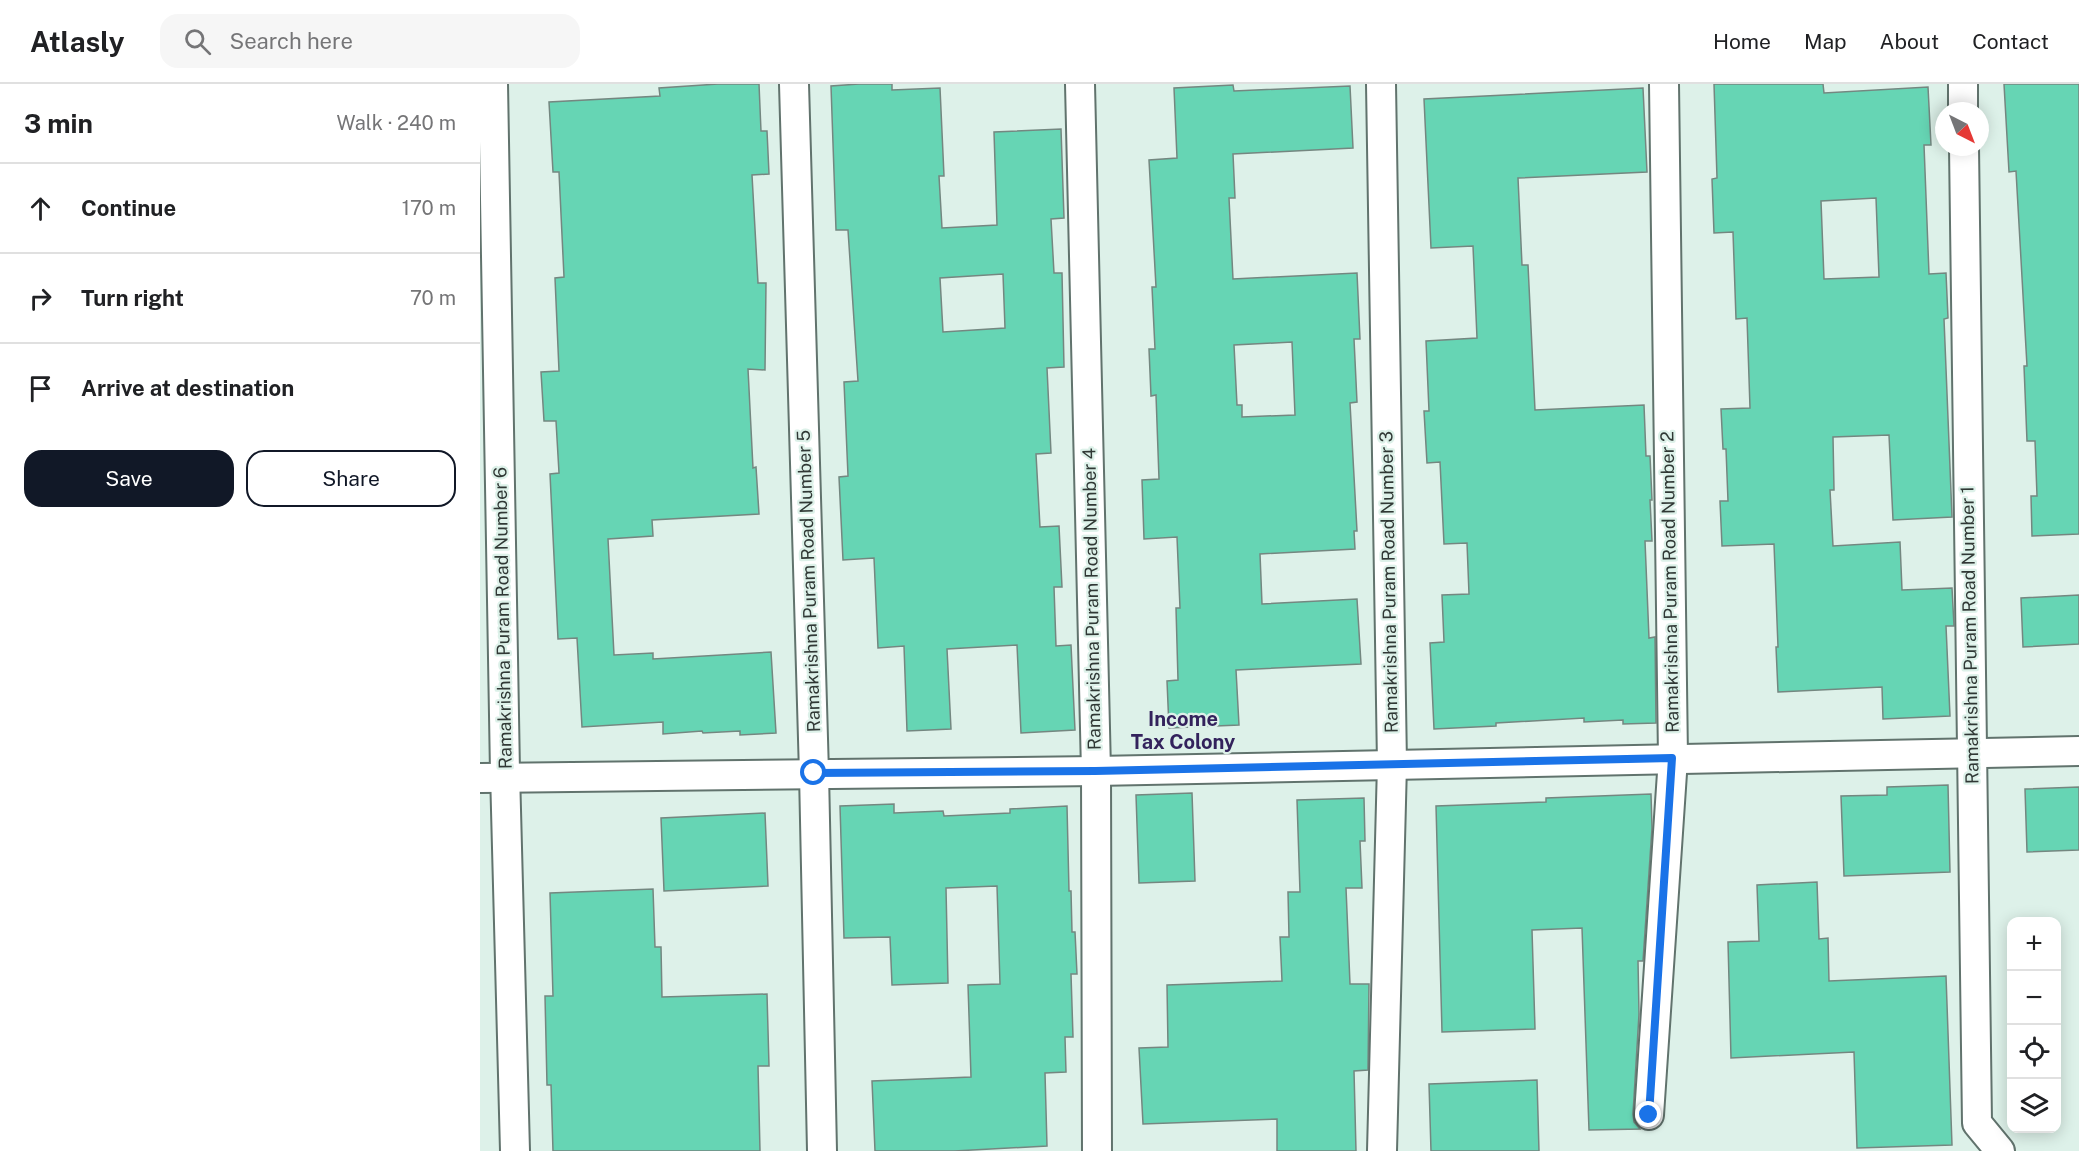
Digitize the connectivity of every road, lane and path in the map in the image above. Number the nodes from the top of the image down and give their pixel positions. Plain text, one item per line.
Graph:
1 (493, 84) edge
2 (794, 84) edge
3 (1080, 84) edge
4 (1381, 84) edge
5 (1664, 84) edge
6 (1963, 84) edge
7 (1963, 102) edge
8 (1964, 156) edge
9 (2079, 751) edge
10 (1972, 753) junction
11 (1672, 758) junction
12 (1392, 764) junction
13 (1095, 771) junction
14 (814, 773) junction
15 (493, 778) edge
16 (1649, 1115) dead end
17 (515, 1151) edge
18 (822, 1151) edge
19 (1097, 1151) edge
20 (1382, 1151) edge
21 (2000, 1151) edge

1 - 15 street, Ramakrishna Puram Road Number 6
2 - 14 street, Ramakrishna Puram Road Number 5
3 - 13 street, Ramakrishna Puram Road Number 4
4 - 12 street, Ramakrishna Puram Road Number 3
5 - 11 street, Ramakrishna Puram Road Number 2
6 - 7 street
8 - 10 street, Ramakrishna Puram Road Number 1
9 - 10 street
10 - 11 street
10 - 21 street, Ramakrishna Puram Road Number 1
11 - 12 street
11 - 16 street, Ramakrishna Puram Road Number 2
12 - 13 street
12 - 20 street, Ramakrishna Puram Road Number 3
13 - 14 street
13 - 19 street, Ramakrishna Puram Road Number 4
14 - 15 street
14 - 18 street, Ramakrishna Puram Road Number 5
15 - 17 street, Ramakrishna Puram Road Number 6

